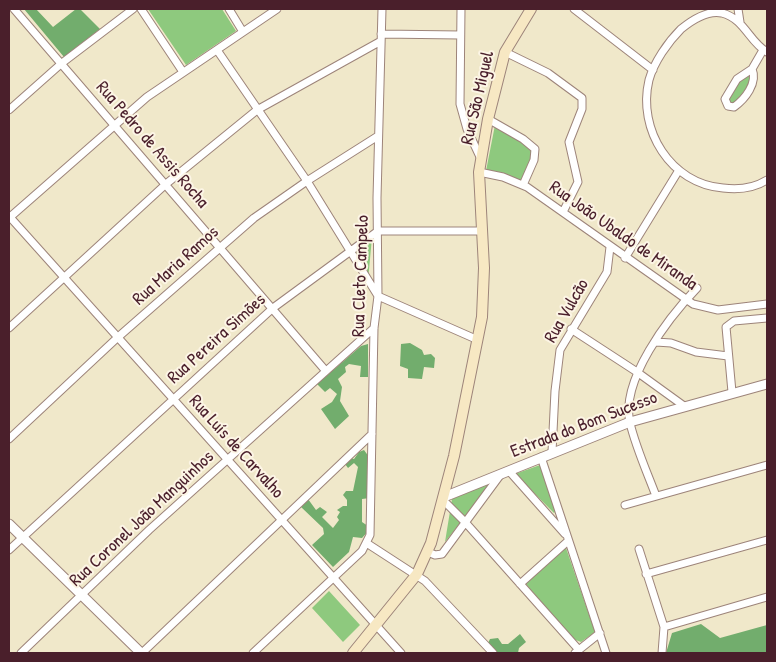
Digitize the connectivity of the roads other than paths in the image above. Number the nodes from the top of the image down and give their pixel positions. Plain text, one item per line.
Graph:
1 (14, 9) edge
2 (133, 9) edge
3 (141, 9) edge
4 (229, 9) edge
5 (277, 9) edge
6 (382, 9) edge
7 (461, 9) edge
8 (531, 9) edge
9 (574, 9) edge
10 (738, 9) edge
11 (719, 11) edge
12 (740, 22) junction
13 (243, 32) junction
14 (460, 35) junction
15 (381, 37) junction
16 (217, 50) junction
17 (765, 51) edge
18 (505, 52) junction
19 (62, 63) junction
20 (752, 69) junction
21 (653, 70) junction
22 (183, 72) junction
23 (9, 110) edge
24 (257, 110) junction
25 (488, 119) junction
26 (114, 125) junction
27 (378, 136) junction
28 (481, 159) junction
29 (679, 170) junction
30 (479, 172) junction
31 (767, 180) edge
32 (307, 181) junction
33 (166, 184) junction
34 (523, 185) junction
35 (563, 212) junction
36 (9, 217) edge
37 (378, 231) junction
38 (483, 231) junction
39 (610, 247) junction
40 (220, 248) junction
41 (350, 253) junction
42 (625, 258) junction
43 (63, 277) junction
44 (697, 288) dead end
45 (378, 296) junction
46 (685, 300) junction
47 (767, 304) edge
48 (273, 308) junction
49 (767, 318) edge
50 (9, 328) edge
51 (374, 328) junction
52 (571, 329) junction
53 (117, 338) junction
54 (478, 340) junction
55 (656, 342) junction
56 (728, 356) junction
57 (325, 370) junction
58 (637, 372) junction
59 (767, 384) edge
60 (732, 392) junction
61 (172, 399) junction
62 (684, 406) junction
63 (630, 422) junction
64 (372, 434) junction
65 (9, 439) edge
66 (552, 452) junction
67 (541, 457) junction
68 (227, 460) junction
69 (767, 465) edge
70 (505, 472) junction
71 (656, 496) junction
72 (443, 499) junction
73 (625, 506) dead end
74 (280, 520) junction
75 (465, 522) junction
76 (9, 524) edge
77 (22, 538) junction
78 (568, 538) junction
79 (767, 540) edge
80 (368, 544) junction
81 (639, 549) dead end
82 (9, 550) edge
83 (428, 552) junction
84 (417, 574) junction
85 (646, 574) junction
86 (333, 578) junction
87 (520, 584) junction
88 (81, 596) junction
89 (767, 597) edge
90 (375, 624) junction
91 (664, 627) junction
92 (600, 633) junction
93 (577, 652) edge
94 (21, 653) edge
95 (142, 653) edge
96 (253, 653) edge
97 (353, 653) edge
98 (401, 653) edge
99 (493, 653) edge
100 (606, 653) edge
101 (662, 653) edge

1 - 19 street, Rua Pedro de Assis Rocha
2 - 19 street
3 - 22 street
4 - 13 street
5 - 13 street
6 - 15 street, Rua Cleto Campelo
7 - 14 street
8 - 18 main road, Rua São Miguel
9 - 21 street
10 - 12 street
11 - 12 street
11 - 21 street
12 - 17 street
13 - 16 street
14 - 15 street
14 - 28 street
15 - 24 street
15 - 27 street, Rua Cleto Campelo
16 - 22 street
16 - 24 street
17 - 20 street
18 - 25 main road, Rua São Miguel
18 - 35 street
19 - 23 street
19 - 26 street, Rua Pedro de Assis Rocha
20 - 20 street
21 - 29 street
22 - 26 street
24 - 32 street
24 - 33 street
25 - 28 main road, Rua São Miguel
25 - 34 street
26 - 33 street, Rua Pedro de Assis Rocha
26 - 36 street
27 - 32 street, Rua Maria Ramos
27 - 37 street, Rua Cleto Campelo
28 - 30 main road, Rua São Miguel
29 - 31 street
29 - 42 street
30 - 34 street, Rua João Ubaldo de Miranda
30 - 38 main road, Rua São Miguel
32 - 40 street, Rua Maria Ramos
32 - 41 street
33 - 40 street, Rua Pedro de Assis Rocha
33 - 43 street
34 - 35 street, Rua João Ubaldo de Miranda
35 - 39 street, Rua João Ubaldo de Miranda
36 - 43 street, Rua Luís de Carvalho
37 - 38 street
37 - 41 street, Rua Pereira Simões
37 - 45 street, Rua Cleto Campelo
38 - 54 main road, Rua São Miguel
39 - 42 street, Rua João Ubaldo de Miranda
39 - 52 street, Rua Vulcão
40 - 48 street, Rua Pedro de Assis Rocha
40 - 53 street, Rua Maria Ramos
41 - 45 street
41 - 48 street, Rua Pereira Simões
42 - 46 street, Rua João Ubaldo de Miranda
43 - 50 street
43 - 53 street, Rua Luís de Carvalho
44 - 46 street
45 - 51 street, Rua Cleto Campelo
45 - 54 street
46 - 47 street, Rua João Ubaldo de Miranda
46 - 55 street
48 - 57 street, Rua Pedro de Assis Rocha
48 - 61 street, Rua Pereira Simões
49 - 56 street
51 - 57 street, Rua Coronel João Manguinhos
51 - 64 street, Rua Cleto Campelo
52 - 58 street
52 - 66 street, Rua Vulcão
53 - 61 street, Rua Luís de Carvalho
53 - 65 street, Rua Maria Ramos
54 - 72 main road, Rua São Miguel
55 - 56 street
55 - 58 street
56 - 60 street
57 - 68 street, Rua Coronel João Manguinhos
58 - 62 street
58 - 63 street
59 - 60 street, Estrada do Bom Sucesso
60 - 62 street, Estrada do Bom Sucesso
61 - 68 street, Rua Luís de Carvalho
61 - 77 street, Rua Pereira Simões
62 - 63 street, Estrada do Bom Sucesso
63 - 66 street, Estrada do Bom Sucesso
63 - 71 street
64 - 74 street
64 - 80 street, Rua Cleto Campelo
66 - 67 street, Estrada do Bom Sucesso
67 - 70 street, Estrada do Bom Sucesso
67 - 78 street
68 - 74 street, Rua Luís de Carvalho
68 - 88 street, Rua Coronel João Manguinhos
69 - 71 street
70 - 72 street, Estrada do Bom Sucesso
70 - 75 street
70 - 78 street
71 - 73 street
72 - 75 street
72 - 83 main road, Rua São Miguel
74 - 86 street, Rua Luís de Carvalho
74 - 95 street
75 - 83 street
75 - 87 street
76 - 77 street
77 - 82 street, Rua Pereira Simões
77 - 88 street
78 - 87 street
78 - 92 street
79 - 85 street
80 - 84 street
80 - 86 street
81 - 85 street
83 - 84 main road, Rua São Miguel
84 - 90 main road, Rua São Miguel
84 - 99 street
85 - 91 street
86 - 90 street, Rua Luís de Carvalho
86 - 96 street
87 - 93 street
88 - 94 street, Rua Coronel João Manguinhos
88 - 95 street
89 - 91 street
90 - 97 main road, Rua São Miguel
90 - 98 street, Rua Luís de Carvalho
91 - 101 street
92 - 93 street
92 - 100 street

